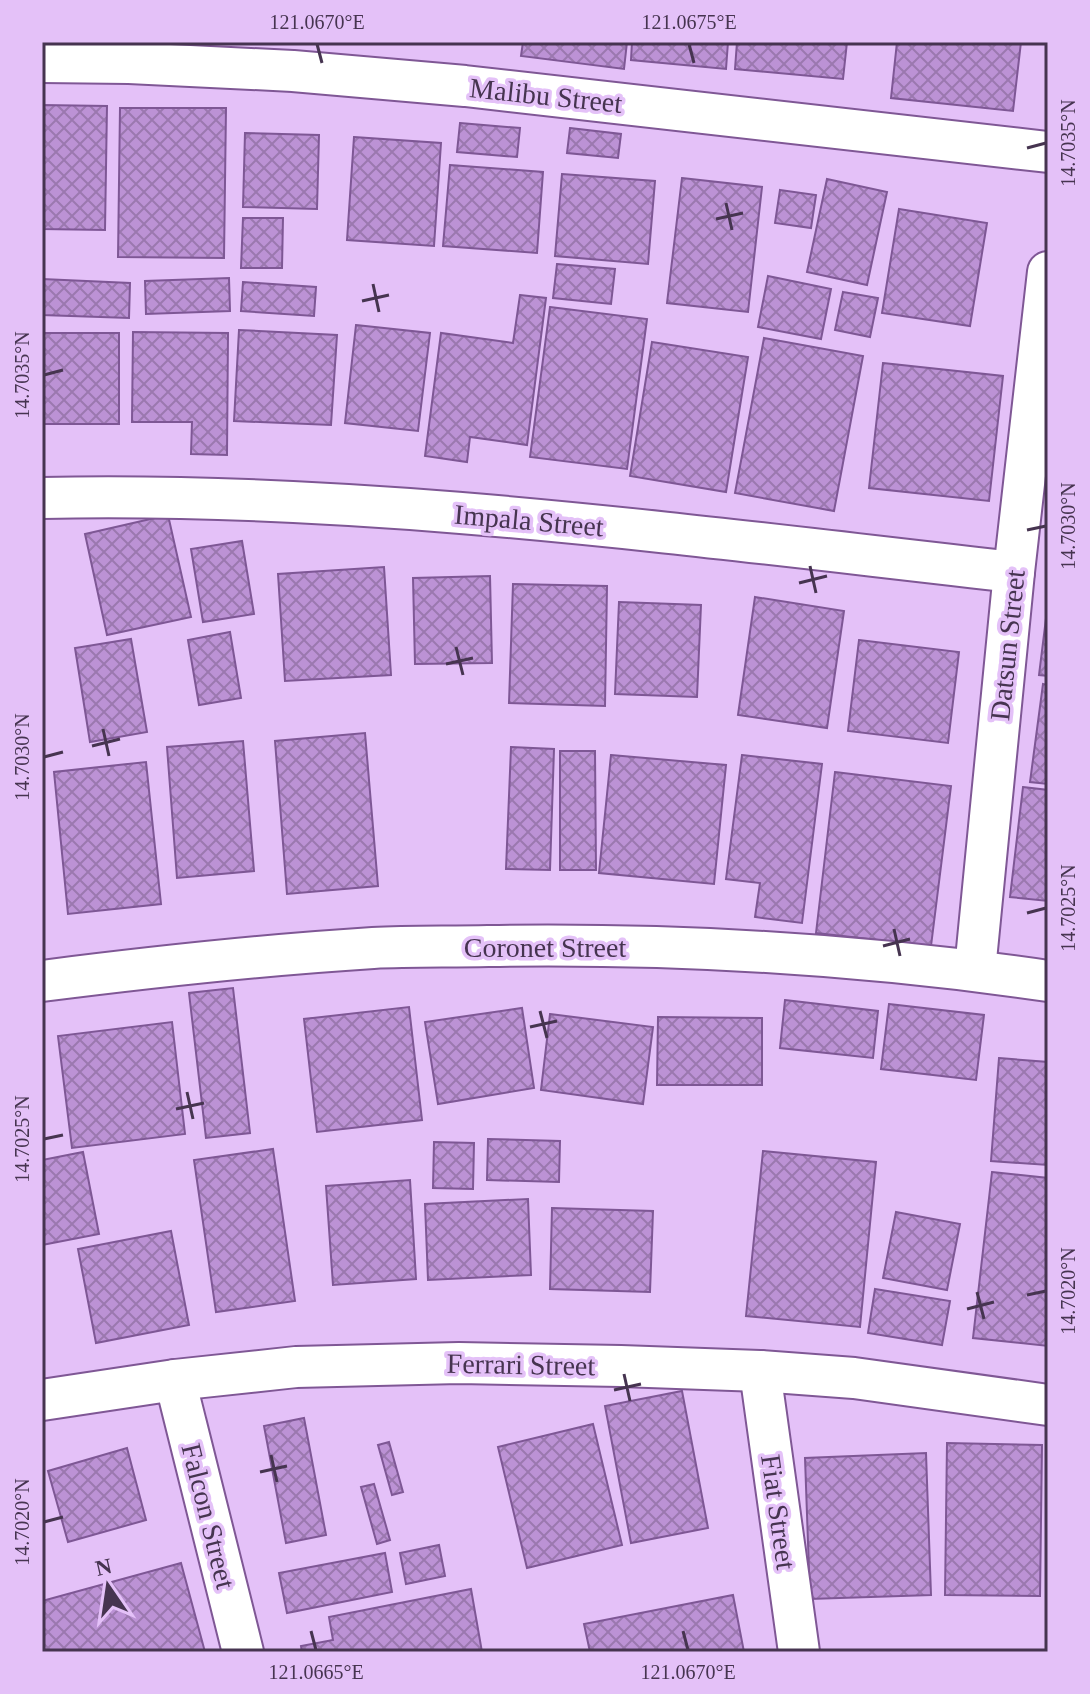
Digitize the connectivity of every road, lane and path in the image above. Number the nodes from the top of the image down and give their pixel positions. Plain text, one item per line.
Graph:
1 (42, 62) edge
2 (1048, 152) edge
3 (1048, 272) edge
4 (42, 498) edge
5 (1014, 572) junction
6 (975, 970) junction
7 (42, 981) edge
8 (1048, 981) edge
9 (760, 1371) junction
10 (175, 1380) junction
11 (42, 1400) edge
12 (1048, 1405) edge
13 (243, 1652) edge
14 (799, 1652) edge

1 - 2 street, Malibu Street
3 - 5 street, Datsun Street
4 - 5 street, Impala Street
5 - 6 street, Datsun Street
6 - 7 street, Coronet Street
6 - 8 street, Coronet Street
9 - 10 street, Ferrari Street
9 - 12 street, Ferrari Street
9 - 14 street, Fiat Street
10 - 11 street, Ferrari Street
10 - 13 street, Falcon Street

